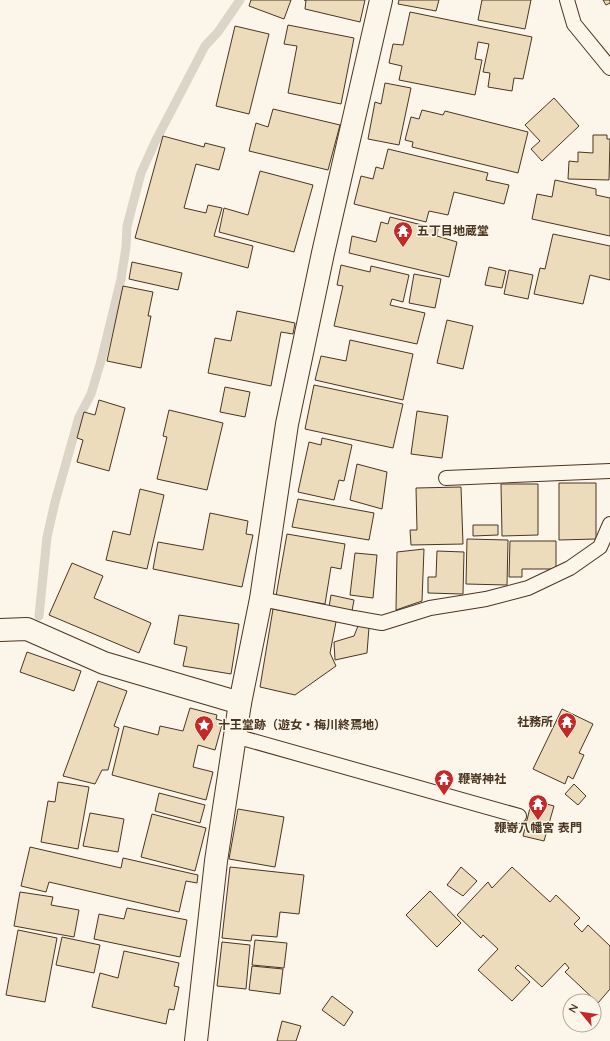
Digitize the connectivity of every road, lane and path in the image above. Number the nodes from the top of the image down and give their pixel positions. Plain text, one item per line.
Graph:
1 (381, 0) edge
2 (567, 0) edge
3 (610, 68) edge
4 (610, 470) edge
5 (446, 478) dead end
6 (610, 524) edge
7 (605, 548) edge
8 (261, 599) junction
9 (0, 630) edge
10 (240, 702) junction
11 (235, 736) junction
12 (519, 816) dead end
13 (196, 1041) edge

1 - 8 street
2 - 3 lane
4 - 5 lane
6 - 7 lane
7 - 8 lane
8 - 10 street
9 - 10 street
10 - 11 street
11 - 12 lane
11 - 13 street

